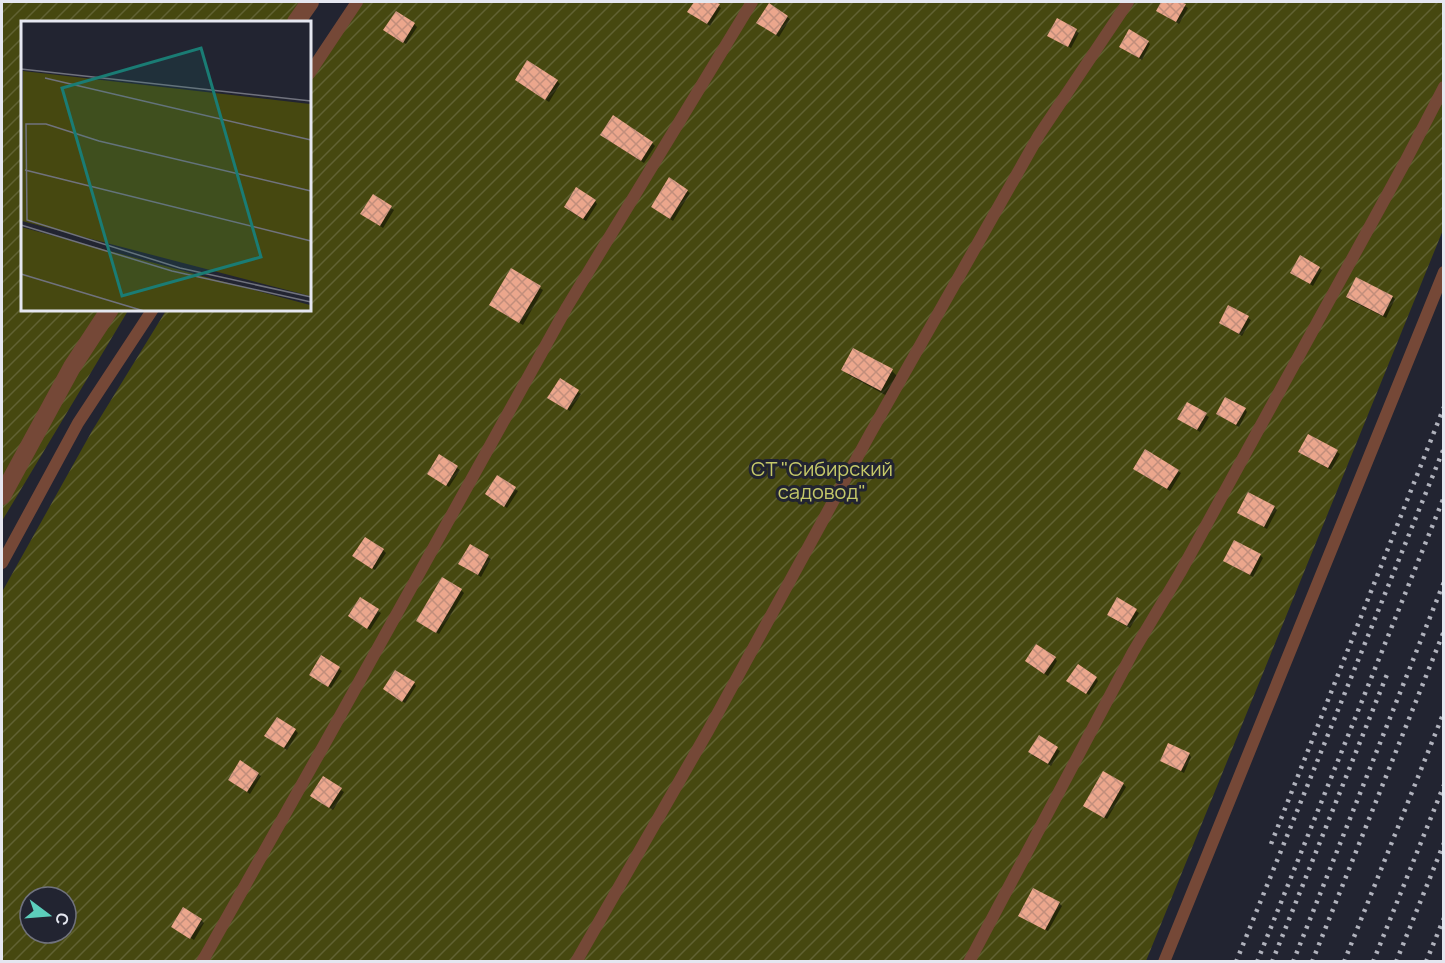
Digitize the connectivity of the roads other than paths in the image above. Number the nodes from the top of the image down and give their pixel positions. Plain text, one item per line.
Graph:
1 (310, 2) edge
2 (357, 2) edge
3 (752, 2) edge
4 (1128, 2) edge
5 (297, 21) edge
6 (310, 72) edge
7 (1443, 87) edge
8 (1443, 272) edge
9 (109, 310) edge
10 (152, 310) edge
11 (2, 496) edge
12 (2, 563) edge
13 (202, 962) edge
14 (576, 962) edge
15 (969, 962) edge
16 (1164, 962) edge

1 - 5 street
2 - 6 lane
3 - 13 lane
4 - 14 lane
7 - 15 lane
8 - 16 lane
9 - 11 street
10 - 12 lane

